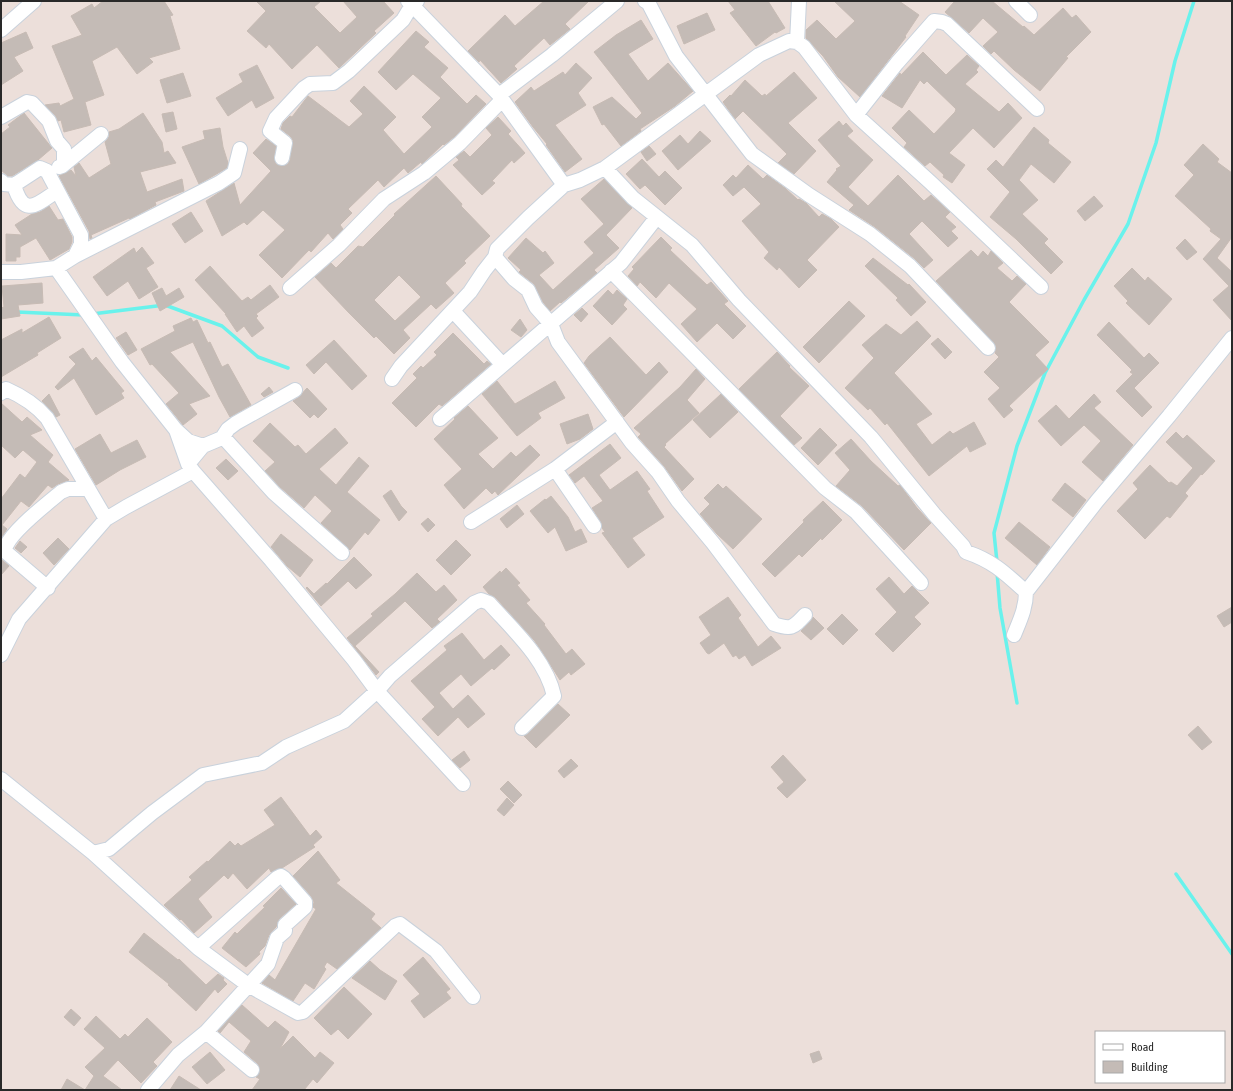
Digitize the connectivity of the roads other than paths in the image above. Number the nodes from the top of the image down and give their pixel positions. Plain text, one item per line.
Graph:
1 (34, 1) edge
2 (617, 1) edge
3 (646, 1) edge
4 (799, 1) edge
5 (1016, 1) edge
6 (412, 2) edge
7 (1030, 15) dead end
8 (1, 30) edge
9 (797, 42) junction
10 (705, 94) junction
11 (501, 98) junction
12 (1037, 109) dead end
13 (856, 115) junction
14 (1, 117) edge
15 (101, 134) dead end
16 (240, 149) dead end
17 (282, 158) dead end
18 (62, 166) junction
19 (605, 168) junction
20 (47, 171) junction
21 (7, 183) edge
22 (564, 185) junction
23 (57, 191) junction
24 (657, 217) junction
25 (75, 256) junction
26 (495, 258) junction
27 (56, 268) junction
28 (612, 271) junction
29 (1, 272) edge
30 (1041, 287) dead end
31 (290, 288) dead end
32 (453, 311) junction
33 (551, 324) junction
34 (1232, 338) edge
35 (988, 348) dead end
36 (502, 364) junction
37 (392, 379) dead end
38 (295, 390) dead end
39 (1, 393) edge
40 (440, 420) dead end
41 (617, 422) junction
42 (176, 430) junction
43 (222, 438) junction
44 (203, 446) junction
45 (191, 467) junction
46 (555, 469) junction
47 (88, 489) junction
48 (106, 519) junction
49 (471, 522) dead end
50 (594, 526) dead end
51 (342, 554) dead end
52 (921, 583) dead end
53 (48, 588) junction
54 (1026, 592) junction
55 (805, 615) dead end
56 (1014, 635) dead end
57 (1, 655) edge
58 (377, 691) junction
59 (522, 728) dead end
60 (1, 779) edge
61 (463, 784) dead end
62 (93, 853) junction
63 (198, 948) junction
64 (248, 985) junction
65 (473, 996) dead end
66 (206, 1032) junction
67 (252, 1070) dead end
68 (148, 1090) edge

1 - 8 street
2 - 11 street
3 - 10 street
4 - 9 street
5 - 7 street
6 - 11 street
6 - 17 street
9 - 10 street
9 - 13 street
10 - 19 street
10 - 35 street
11 - 22 street
11 - 31 street
12 - 13 street
13 - 30 street
14 - 18 street
15 - 18 street
16 - 25 street
18 - 20 street
19 - 22 street
19 - 24 street
20 - 21 street
20 - 23 street
21 - 23 street
22 - 26 street
23 - 25 street
24 - 28 street
24 - 54 street
25 - 27 street
26 - 32 street
26 - 33 street
27 - 29 street
27 - 42 street
28 - 33 street
28 - 52 street
32 - 36 street
32 - 37 street
33 - 36 street
33 - 41 street
34 - 54 street
36 - 40 street
38 - 43 street
39 - 47 street
41 - 46 street
41 - 55 street
42 - 44 street
42 - 45 street
43 - 44 street
43 - 51 street
44 - 45 street
45 - 48 street
45 - 58 street
46 - 49 street
46 - 50 street
47 - 48 street
47 - 53 street
48 - 53 street
53 - 57 street
54 - 56 street
58 - 59 street
58 - 61 street
58 - 62 street
60 - 62 street
62 - 63 street
63 - 64 street
63 - 64 street
64 - 65 street
64 - 66 street
66 - 67 street
66 - 68 street

